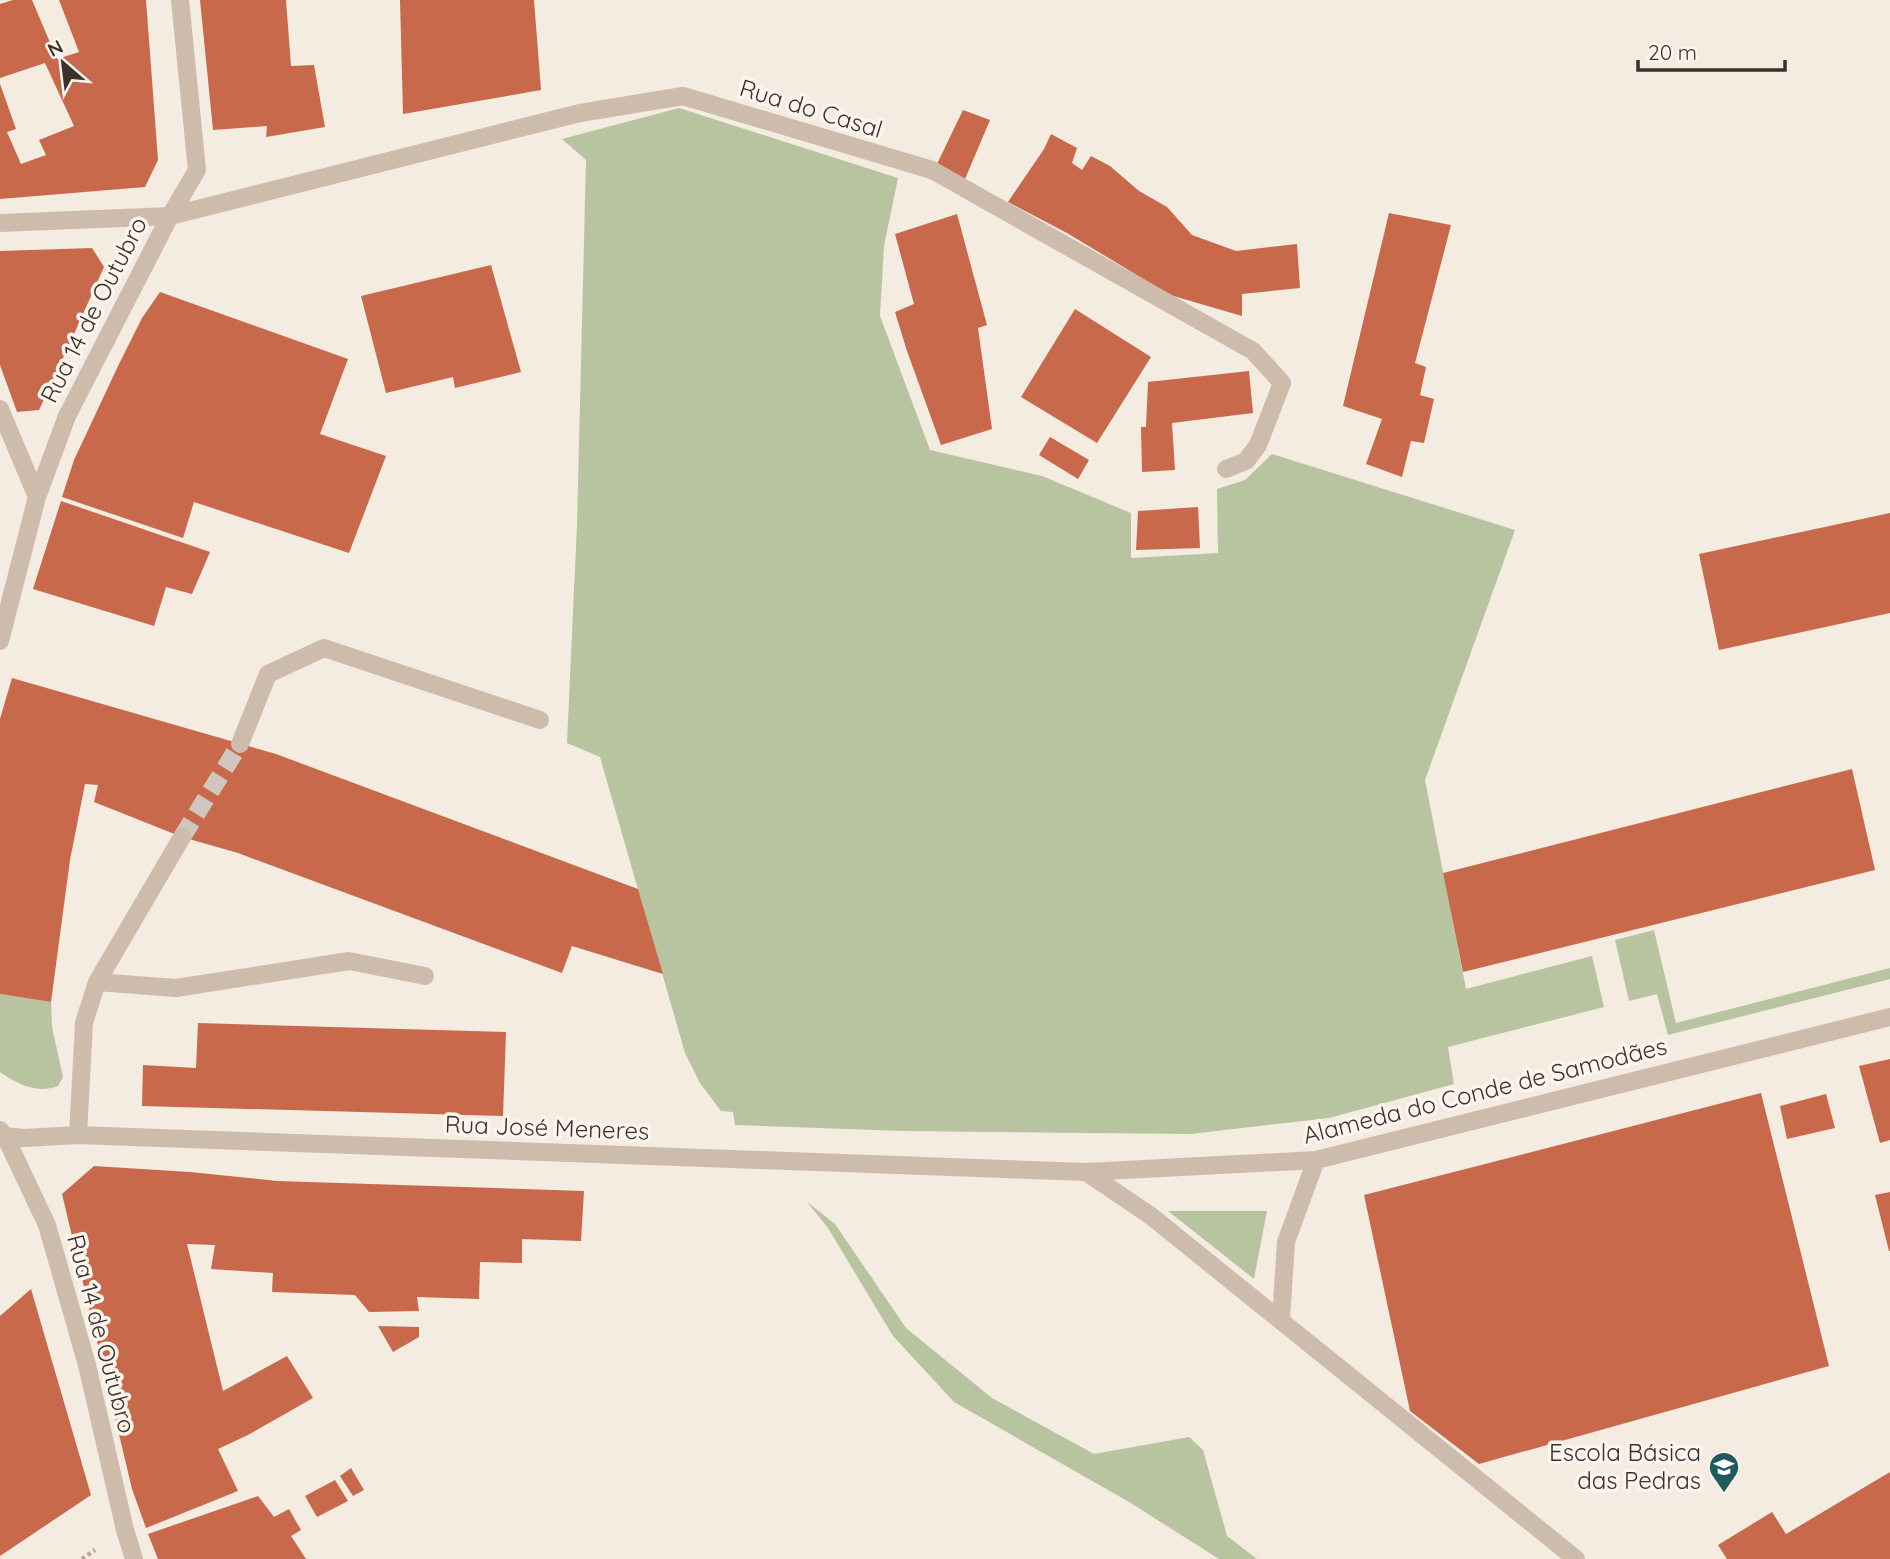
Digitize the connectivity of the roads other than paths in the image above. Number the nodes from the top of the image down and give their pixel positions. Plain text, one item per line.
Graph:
1 (180, 0) edge
2 (170, 216) junction
3 (0, 223) edge
4 (0, 409) edge
5 (1226, 469) dead end
6 (37, 497) junction
7 (0, 641) edge
8 (540, 720) dead end
9 (240, 744) tunnel mouth
10 (182, 837) tunnel mouth
11 (425, 976) dead end
12 (97, 982) junction
13 (1890, 1017) edge
14 (3, 1133) edge
15 (78, 1135) junction
16 (1316, 1160) junction
17 (1086, 1172) junction
18 (1281, 1319) junction
19 (134, 1559) edge
20 (1576, 1559) edge

1 - 2 street, Rua 14 de Outubro
2 - 3 street
2 - 5 street, Rua do Casal
2 - 6 street, Rua 14 de Outubro
4 - 6 street
6 - 7 street, Rua 14 de Outubro
8 - 9 street
10 - 12 street
11 - 12 street
12 - 15 street
13 - 16 street, Alameda do Conde de Samodães
14 - 15 street, Rua José Meneres
14 - 19 street, Rua 14 de Outubro
15 - 17 street, Rua José Meneres
16 - 17 street, Alameda do Conde de Samodães
16 - 18 street
17 - 18 street
18 - 20 street

